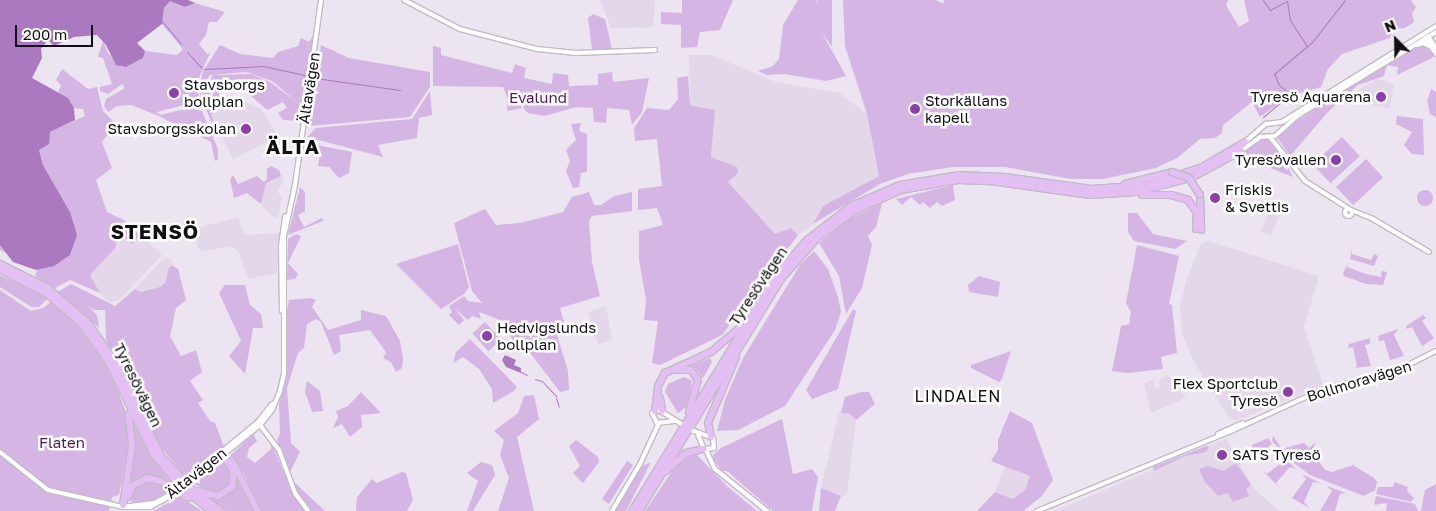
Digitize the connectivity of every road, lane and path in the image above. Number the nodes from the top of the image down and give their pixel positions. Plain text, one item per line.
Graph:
1 (321, 0) edge
2 (404, 0) edge
3 (1436, 26) edge
4 (1436, 33) edge
5 (1426, 36) junction
6 (1411, 47) junction
7 (1433, 47) edge
8 (655, 50) dead end
9 (1436, 54) edge
10 (1274, 124) junction
11 (1265, 126) junction
12 (1276, 133) junction
13 (1268, 136) junction
14 (1245, 142) joint
15 (1278, 144) junction
16 (1241, 151) joint
17 (1091, 189) junction
18 (1123, 194) junction
19 (1429, 252) dead end
20 (0, 264) edge
21 (0, 270) edge
22 (750, 317) junction
23 (744, 338) junction
24 (1436, 351) edge
25 (128, 403) junction
26 (655, 411) junction
27 (663, 413) junction
28 (653, 420) junction
29 (674, 421) junction
30 (661, 422) junction
31 (259, 423) junction
32 (681, 428) junction
33 (691, 430) dead end
34 (698, 435) junction
35 (709, 437) junction
36 (650, 441) junction
37 (704, 447) junction
38 (713, 449) junction
39 (0, 452) edge
40 (224, 453) junction
41 (718, 471) junction
42 (180, 478) junction
43 (658, 479) junction
44 (201, 504) junction
45 (125, 506) junction
46 (211, 511) edge
47 (221, 511) edge
48 (258, 511) edge
49 (308, 511) edge
50 (612, 511) edge
51 (632, 511) edge
52 (638, 511) edge
53 (768, 511) edge
54 (1037, 511) edge

1 - 31 street, Ältavägen
2 - 8 street
3 - 5 street, Tyresövägen
4 - 5 street, Tyresövägen
4 - 7 street
5 - 6 street, Tyresövägen
5 - 7 street
5 - 10 street, Tyresövägen
6 - 7 street
6 - 12 street, Tyresövägen
7 - 9 street
10 - 11 street, Tyresövägen
10 - 12 street
11 - 13 street
11 - 14 street, Tyresövägen
12 - 13 street, Tyresövägen
12 - 15 street
13 - 15 street
13 - 16 street, Tyresövägen
14 - 17 highway, Tyresövägen
15 - 19 street
16 - 18 highway, Tyresövägen
17 - 18 highway, bridge
17 - 22 highway, Tyresövägen
18 - 23 highway, Tyresövägen
20 - 42 highway, Tyresövägen
21 - 25 highway, Tyresövägen
22 - 26 highway
22 - 32 highway, Tyresövägen
23 - 35 highway
23 - 43 highway, Tyresövägen
24 - 54 street, Bollmoravägen
25 - 44 highway, Tyresövägen
25 - 45 highway
26 - 27 street
26 - 28 street
27 - 29 street
27 - 30 street
27 - 32 highway
28 - 30 street
28 - 36 street
29 - 30 street
29 - 32 street
30 - 36 street
31 - 40 street, Ältavägen
31 - 49 street
32 - 51 highway, Tyresövägen
33 - 34 street
34 - 35 street
34 - 37 street
35 - 37 street
35 - 38 street
36 - 50 street
37 - 38 street
37 - 41 street
37 - 43 highway
38 - 41 street
39 - 45 street, Ältavägen
40 - 42 highway
40 - 45 street, Ältavägen, bridge
40 - 48 highway
41 - 53 street
42 - 47 highway, Tyresövägen
43 - 52 highway, Tyresövägen
44 - 45 highway
44 - 46 highway, Tyresövägen

